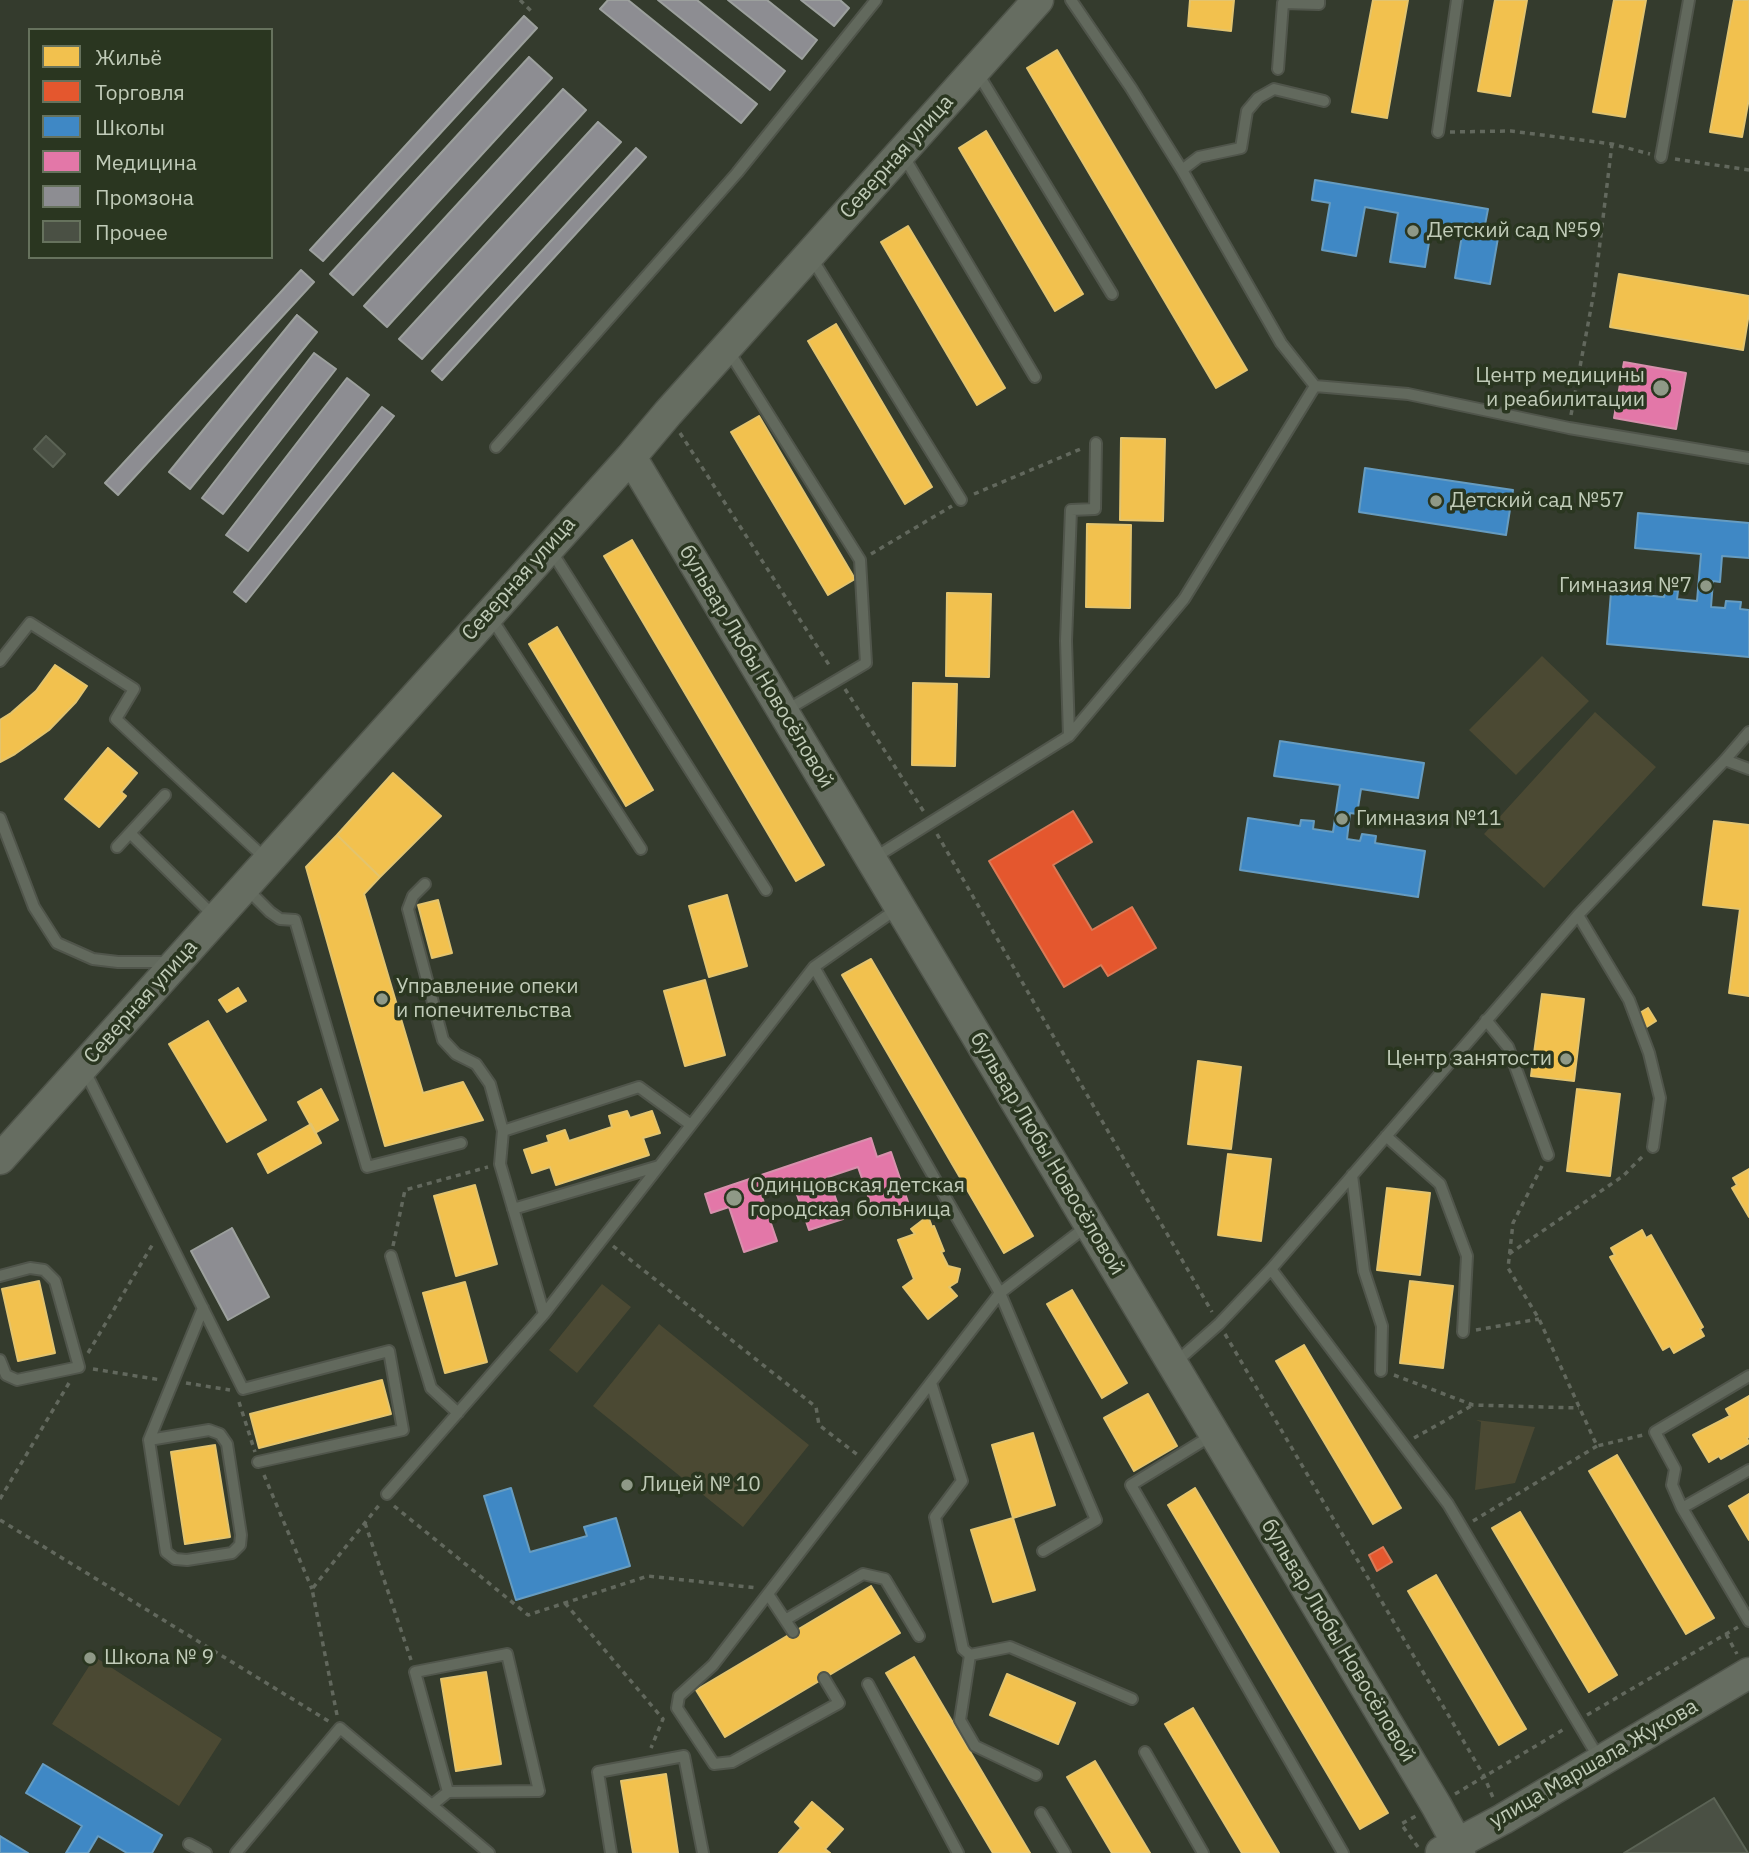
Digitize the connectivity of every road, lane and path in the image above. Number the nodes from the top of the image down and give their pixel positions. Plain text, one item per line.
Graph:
1 (520, 0) edge
2 (876, 0) edge
3 (1038, 0) edge
4 (1071, 0) edge
5 (1319, 0) edge
6 (1457, 0) edge
7 (1689, 0) edge
8 (531, 11) dead end
9 (976, 69) junction
10 (1278, 69) dead end
11 (1324, 101) dead end
12 (1438, 132) joint
13 (1612, 144) junction
14 (902, 152) junction
15 (1661, 157) junction
16 (1182, 170) junction
17 (1749, 170) edge
18 (810, 255) junction
19 (1112, 294) dead end
20 (727, 348) junction
21 (1035, 377) dead end
22 (1315, 386) junction
23 (668, 413) junction
24 (1569, 428) junction
25 (1096, 443) dead end
26 (496, 447) dead end
27 (631, 457) junction
28 (1749, 458) edge
29 (961, 500) dead end
30 (548, 547) junction
31 (488, 613) junction
32 (0, 661) edge
33 (838, 679) junction
34 (783, 712) junction
35 (1749, 732) edge
36 (1069, 736) junction
37 (1726, 760) junction
38 (1749, 769) edge
39 (165, 795) dead end
40 (0, 818) edge
41 (931, 822) junction
42 (131, 834) junction
43 (117, 847) dead end
44 (641, 849) dead end
45 (267, 860) junction
46 (872, 860) junction
47 (425, 884) dead end
48 (244, 886) junction
49 (766, 890) dead end
50 (900, 907) junction
51 (1578, 915) junction
52 (216, 918) junction
53 (176, 962) junction
54 (814, 967) junction
55 (1486, 1020) junction
56 (83, 1066) junction
57 (691, 1125) junction
58 (503, 1131) junction
59 (1386, 1136) junction
60 (461, 1143) dead end
61 (1653, 1147) joint
62 (1548, 1155) joint
63 (0, 1159) edge
64 (500, 1164) junction
65 (659, 1166) junction
66 (1352, 1175) junction
67 (513, 1209) junction
68 (1089, 1224) junction
69 (603, 1238) junction
70 (1509, 1254) junction
71 (391, 1256) joint
72 (1270, 1269) junction
73 (0, 1276) edge
74 (1000, 1293) junction
75 (203, 1308) junction
76 (544, 1314) junction
77 (1539, 1319) junction
78 (1219, 1324) junction
79 (1463, 1332) joint
80 (0, 1360) edge
81 (1173, 1365) junction
82 (79, 1367) junction
83 (1381, 1371) joint
84 (1749, 1376) edge
85 (173, 1381) junction
86 (931, 1383) junction
87 (215, 1388) dead end
88 (236, 1391) dead end
89 (1473, 1405) junction
90 (1579, 1408) junction
91 (458, 1413) junction
92 (1655, 1432) junction
93 (1214, 1433) junction
94 (149, 1440) junction
95 (1403, 1444) junction
96 (1597, 1446) junction
97 (258, 1462) junction
98 (868, 1464) junction
99 (1749, 1470) edge
100 (386, 1497) junction
101 (1682, 1508) junction
102 (0, 1520) edge
103 (365, 1523) junction
104 (1462, 1528) junction
105 (1043, 1551) dead end
106 (312, 1589) junction
107 (768, 1594) junction
108 (565, 1603) junction
109 (785, 1620) junction
110 (1749, 1621) edge
111 (793, 1632) dead end
112 (919, 1636) dead end
113 (970, 1655) junction
114 (415, 1672) junction
115 (1749, 1673) edge
116 (824, 1678) dead end
117 (868, 1684) dead end
118 (1132, 1699) dead end
119 (1577, 1721) junction
120 (340, 1728) junction
121 (1145, 1752) dead end
122 (1600, 1761) junction
123 (644, 1763) junction
124 (1036, 1775) dead end
125 (1484, 1776) junction
126 (448, 1792) junction
127 (432, 1805) junction
128 (1436, 1805) junction
129 (1041, 1812) dead end
130 (1503, 1819) junction
131 (189, 1844) dead end
132 (1452, 1850) edge
133 (206, 1853) edge
134 (236, 1853) edge
135 (489, 1853) edge
136 (611, 1853) edge
137 (703, 1853) edge
138 (958, 1853) edge
139 (1065, 1853) edge
140 (1203, 1853) edge
141 (1343, 1853) edge
142 (1422, 1853) edge

1 - 8 path
2 - 26 lane
3 - 9 street, Северная улица
4 - 16 lane
5 - 10 lane
6 - 12 lane
7 - 15 lane
9 - 14 street, Северная улица
9 - 19 lane
11 - 16 lane
12 - 13 path
13 - 15 path
13 - 24 path
14 - 18 street, Северная улица
14 - 21 lane
15 - 17 path
16 - 22 lane
18 - 20 street, Северная улица
18 - 29 lane
20 - 23 street, Северная улица
20 - 33 lane
22 - 24 lane
22 - 36 lane
23 - 27 street, Северная улица
23 - 33 path
24 - 28 lane
25 - 36 lane
27 - 30 street, Северная улица
27 - 34 street, бульвар Любы Новосёловой
30 - 31 street, Северная улица
30 - 49 lane
31 - 44 lane
31 - 45 street, Северная улица
32 - 45 lane
33 - 34 lane
33 - 41 path
34 - 46 street, бульвар Любы Новосёловой
35 - 37 lane
36 - 41 lane
37 - 38 lane
37 - 51 lane
39 - 42 lane
40 - 53 lane
41 - 46 lane
41 - 78 path
42 - 43 lane
42 - 52 lane
45 - 48 street, Северная улица
46 - 50 street, бульвар Любы Новосёловой
47 - 58 lane
48 - 52 street, Северная улица
48 - 60 lane
50 - 54 lane
50 - 68 street, бульвар Любы Новосёловой
51 - 55 lane
51 - 61 lane
52 - 53 street, Северная улица
53 - 56 street, Северная улица
54 - 57 lane
54 - 74 lane
55 - 59 lane
55 - 62 lane
56 - 63 street, Северная улица
56 - 75 lane
57 - 58 lane
57 - 65 lane
58 - 64 lane
59 - 66 lane
59 - 79 lane
61 - 70 path
62 - 70 path
64 - 67 lane
64 - 71 path
65 - 67 lane
65 - 69 lane
66 - 72 lane
66 - 83 lane
67 - 76 lane
68 - 74 lane
68 - 81 street, бульвар Любы Новосёловой
69 - 76 lane
69 - 98 path
70 - 77 path
71 - 91 lane
72 - 78 lane
72 - 95 lane
73 - 82 lane
74 - 86 lane
74 - 105 lane
75 - 85 lane
75 - 97 lane
76 - 91 lane
77 - 79 path
77 - 90 path
78 - 81 lane
78 - 125 path
80 - 82 lane
81 - 93 street, бульвар Любы Новосёловой
82 - 85 path
83 - 89 path
84 - 92 lane
85 - 87 path
85 - 94 lane
86 - 98 lane
86 - 113 lane
88 - 97 path
89 - 90 path
89 - 95 path
90 - 96 path
91 - 100 lane
92 - 96 path
92 - 101 lane
93 - 128 street, бульвар Любы Новосёловой
93 - 141 lane
94 - 94 lane
95 - 104 lane
96 - 104 path
97 - 106 path
98 - 107 lane
99 - 101 lane
100 - 103 path
100 - 108 path
101 - 110 lane
102 - 120 path
103 - 106 path
103 - 114 path
104 - 119 lane
106 - 120 path
107 - 108 path
107 - 109 lane
107 - 116 lane
108 - 123 path
109 - 111 lane
109 - 112 lane
110 - 119 path
113 - 118 lane
113 - 124 lane
114 - 126 lane
114 - 126 lane
115 - 122 street, улица Маршала Жукова
117 - 138 lane
119 - 122 lane
119 - 125 path
120 - 127 lane
120 - 134 lane
121 - 140 lane
122 - 130 street, улица Маршала Жукова
123 - 136 lane
123 - 137 lane
125 - 128 path
125 - 130 path
126 - 127 lane
127 - 135 lane
128 - 132 street, бульвар Любы Новосёловой
128 - 142 path
129 - 139 lane
130 - 132 street, улица Маршала Жукова
131 - 133 lane

